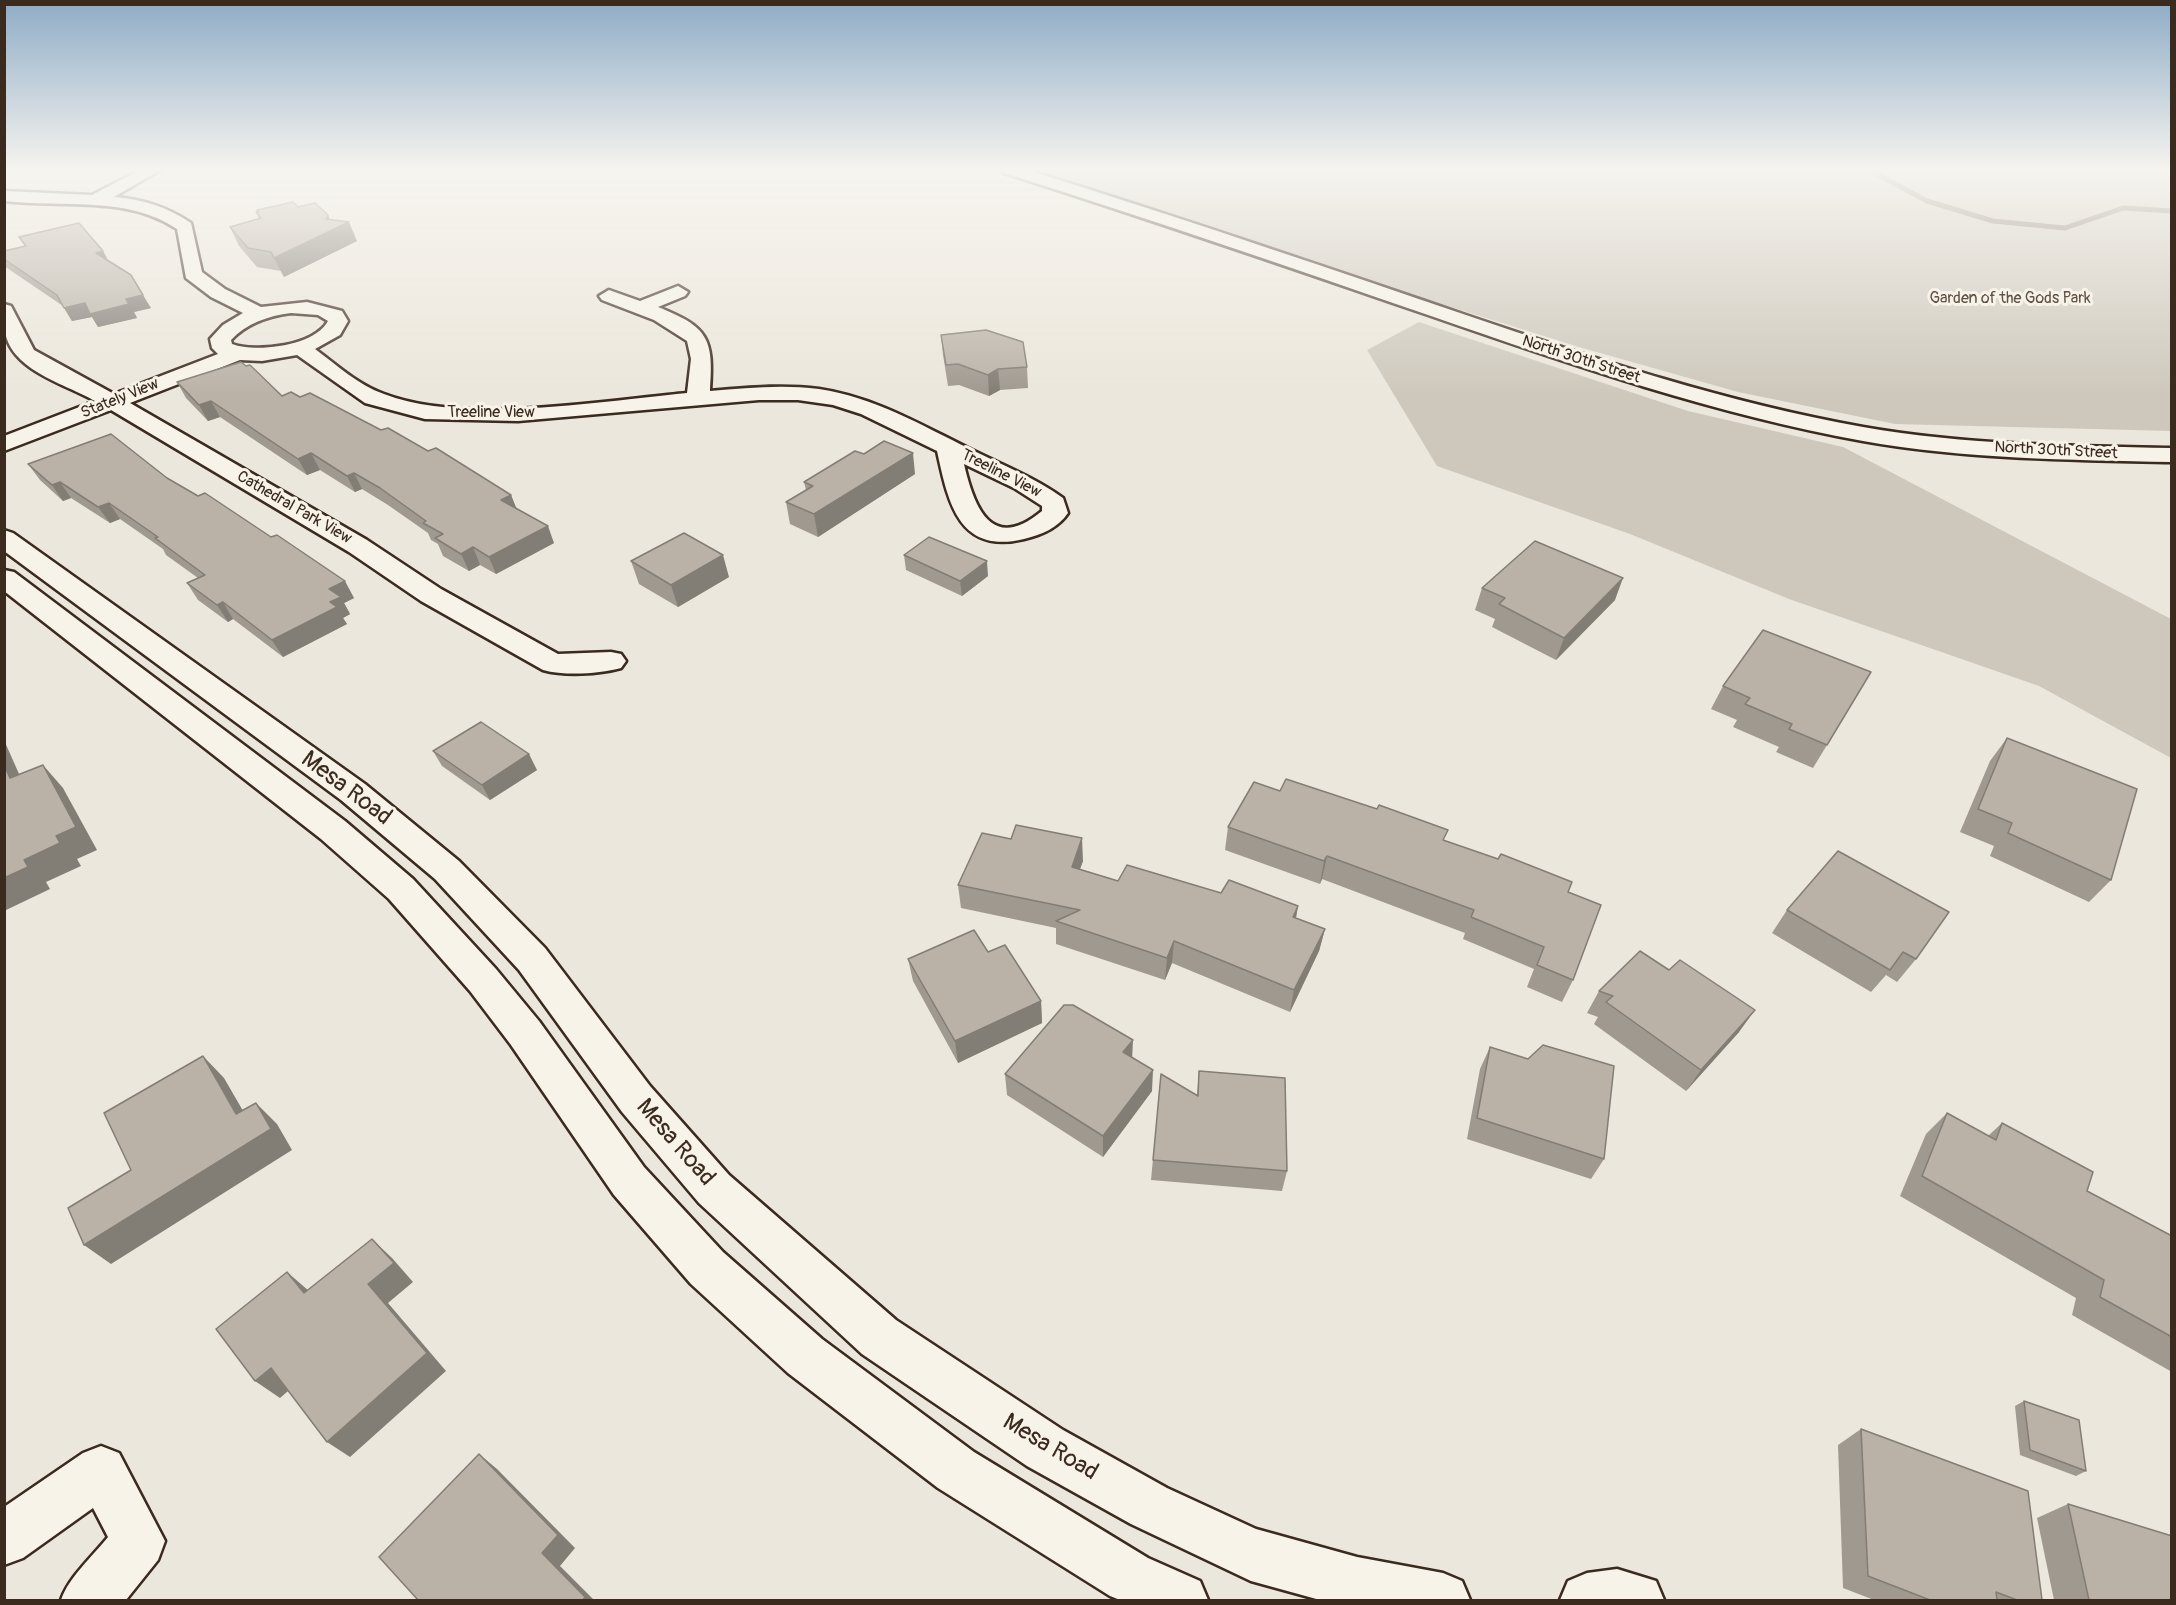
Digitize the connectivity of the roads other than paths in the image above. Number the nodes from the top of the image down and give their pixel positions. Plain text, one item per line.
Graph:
1 (189, 245) edge
2 (1235, 245) edge
3 (678, 292) dead end
4 (609, 296) dead end
5 (639, 308) junction
6 (4, 310) edge
7 (261, 315) junction
8 (301, 348) junction
9 (228, 349) junction
10 (104, 397) junction
11 (698, 399) junction
12 (13, 432) edge
13 (948, 448) junction
14 (2172, 455) edge
15 (4, 538) edge
16 (4, 578) edge
17 (611, 661) dead end
18 (4, 1539) edge
19 (88, 1600) edge
20 (1181, 1600) edge
21 (1443, 1600) edge
22 (1587, 1600) edge
23 (1638, 1600) edge

1 - 7 street
2 - 14 street, North 30th Street
3 - 5 street
4 - 5 street
5 - 11 street
6 - 10 street, Cathedral Park View
7 - 8 street
7 - 9 street
8 - 9 street
8 - 11 street, Treeline View
9 - 10 street, Stately View
10 - 12 street, Stately View
10 - 17 street, Cathedral Park View
11 - 13 street, Treeline View
13 - 13 street, Treeline View
15 - 21 street, Mesa Road
16 - 20 street, Mesa Road
18 - 19 street
22 - 23 street

